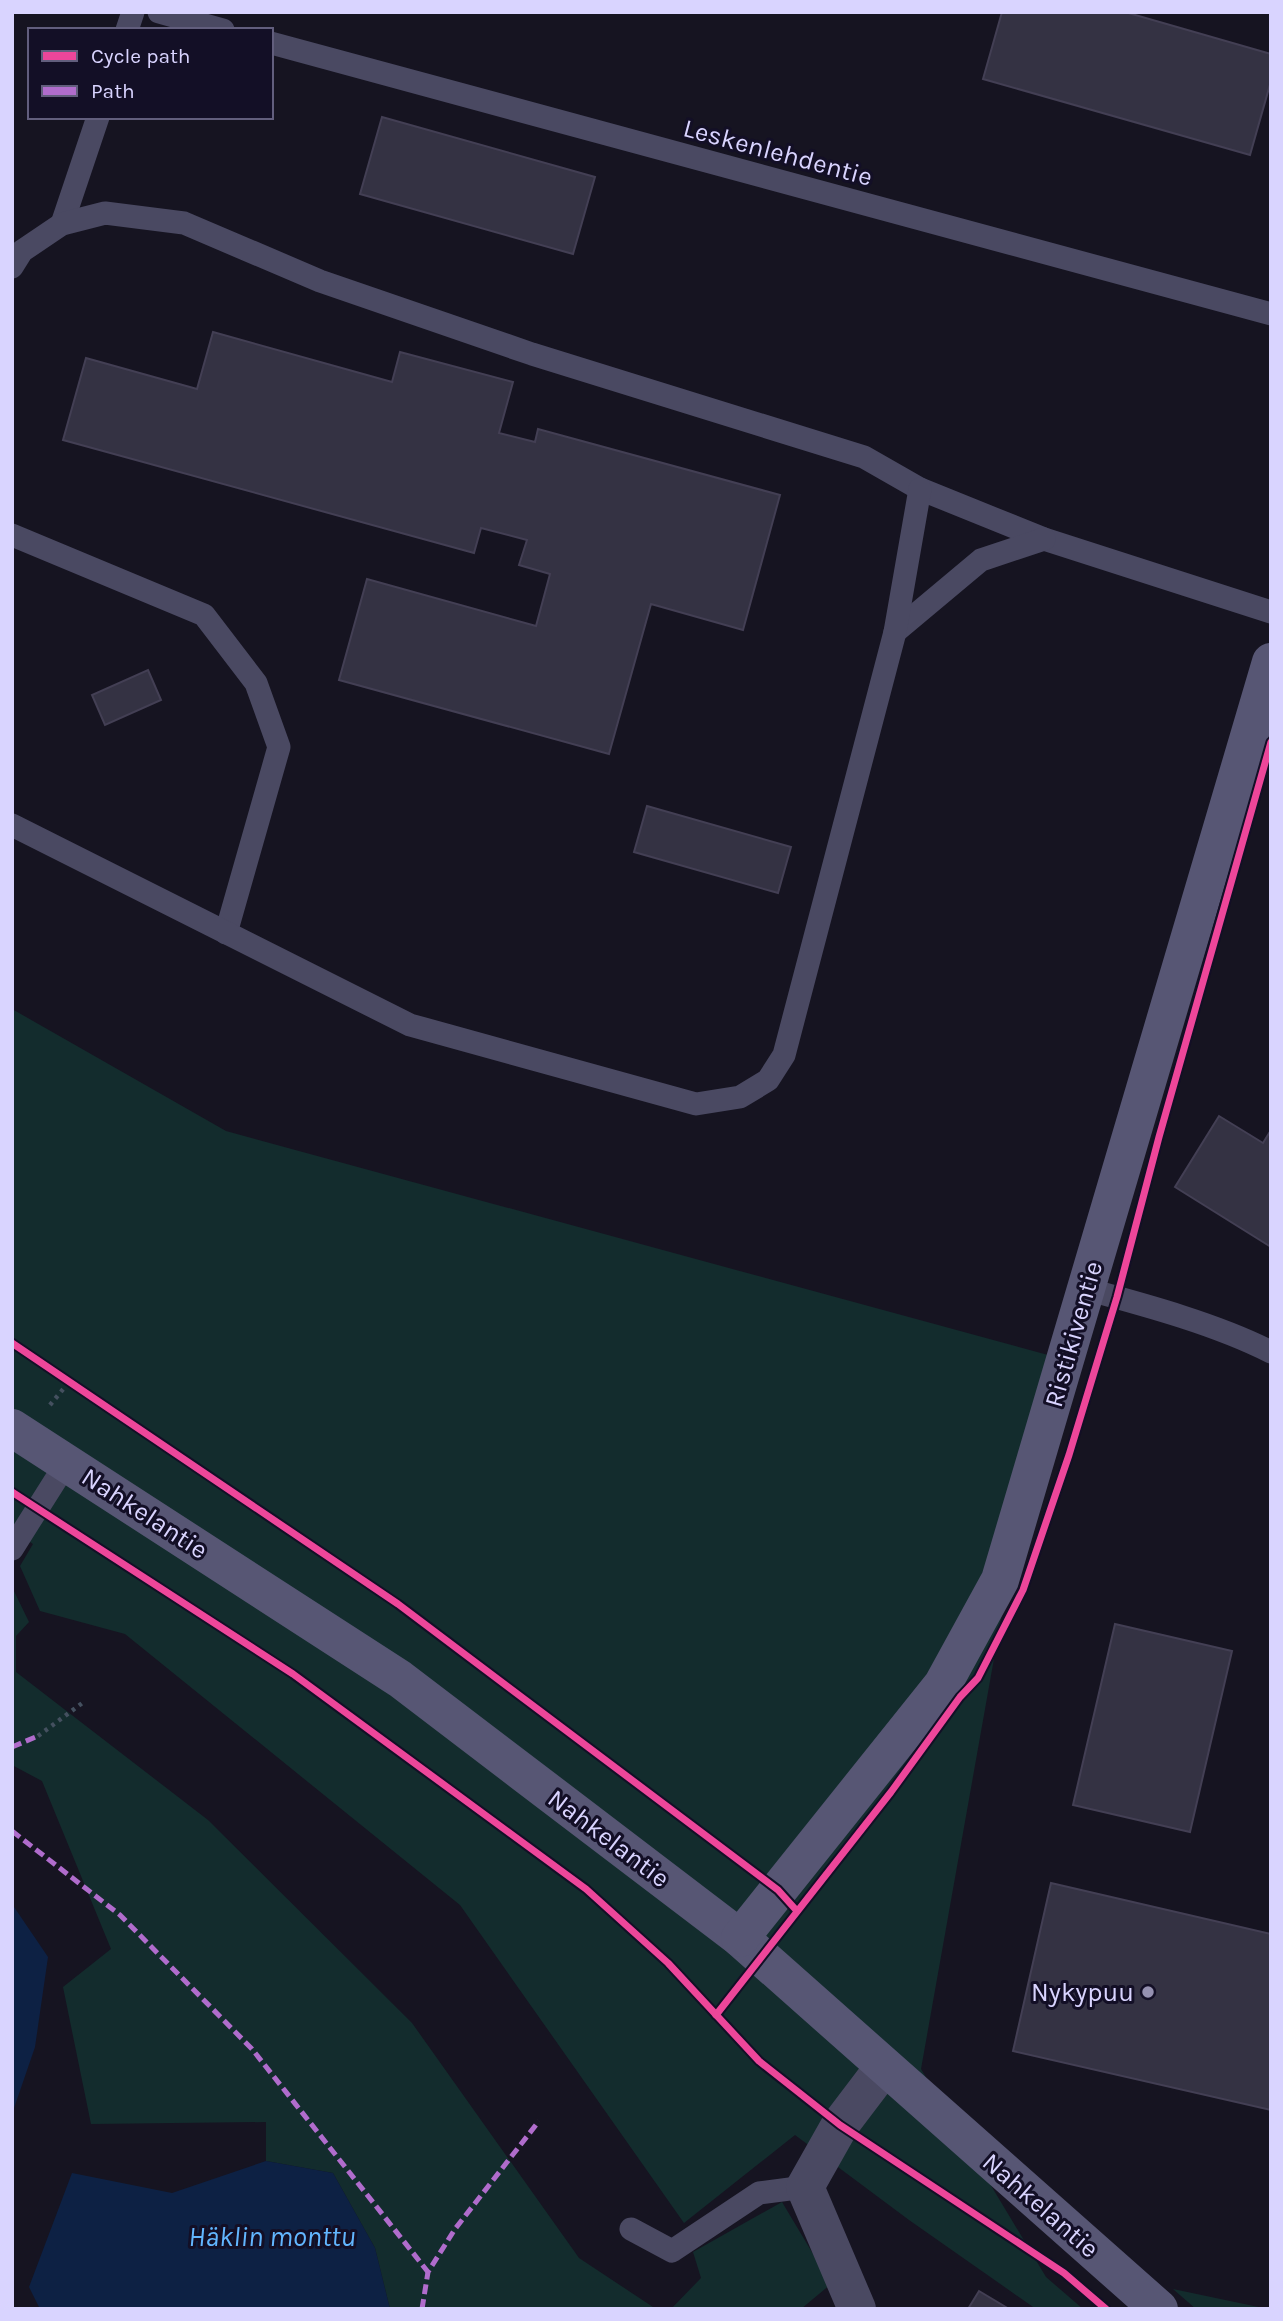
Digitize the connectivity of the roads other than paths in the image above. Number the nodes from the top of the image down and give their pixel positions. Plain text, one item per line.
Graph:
1 (159, 12) edge
2 (216, 28) edge
3 (273, 44) edge
4 (97, 119) edge
5 (62, 224) junction
6 (12, 267) edge
7 (1271, 314) edge
8 (920, 489) junction
9 (12, 535) edge
10 (1044, 539) junction
11 (1271, 612) edge
12 (895, 632) junction
13 (1271, 662) edge
14 (12, 825) edge
15 (226, 933) junction
16 (1086, 1289) junction
17 (1271, 1352) edge
18 (12, 1427) edge
19 (67, 1462) junction
20 (12, 1549) edge
21 (740, 1938) junction
22 (884, 2067) junction
23 (805, 2187) junction
24 (631, 2229) dead end
25 (858, 2309) edge
26 (1159, 2309) edge

1 - 2 lane
3 - 7 lane, Leskenlehdentie
4 - 5 lane
5 - 6 lane
5 - 8 lane
8 - 10 lane
8 - 12 lane
9 - 15 lane
10 - 11 lane
10 - 12 lane
12 - 15 lane
13 - 16 main road, Ristikiventie
14 - 15 lane
16 - 17 lane
16 - 21 main road, Ristikiventie
18 - 19 main road, Nahkelantie
19 - 20 lane
19 - 21 main road, Nahkelantie
21 - 22 main road, Nahkelantie
22 - 23 street
22 - 26 main road, Nahkelantie
23 - 24 lane
23 - 25 street

